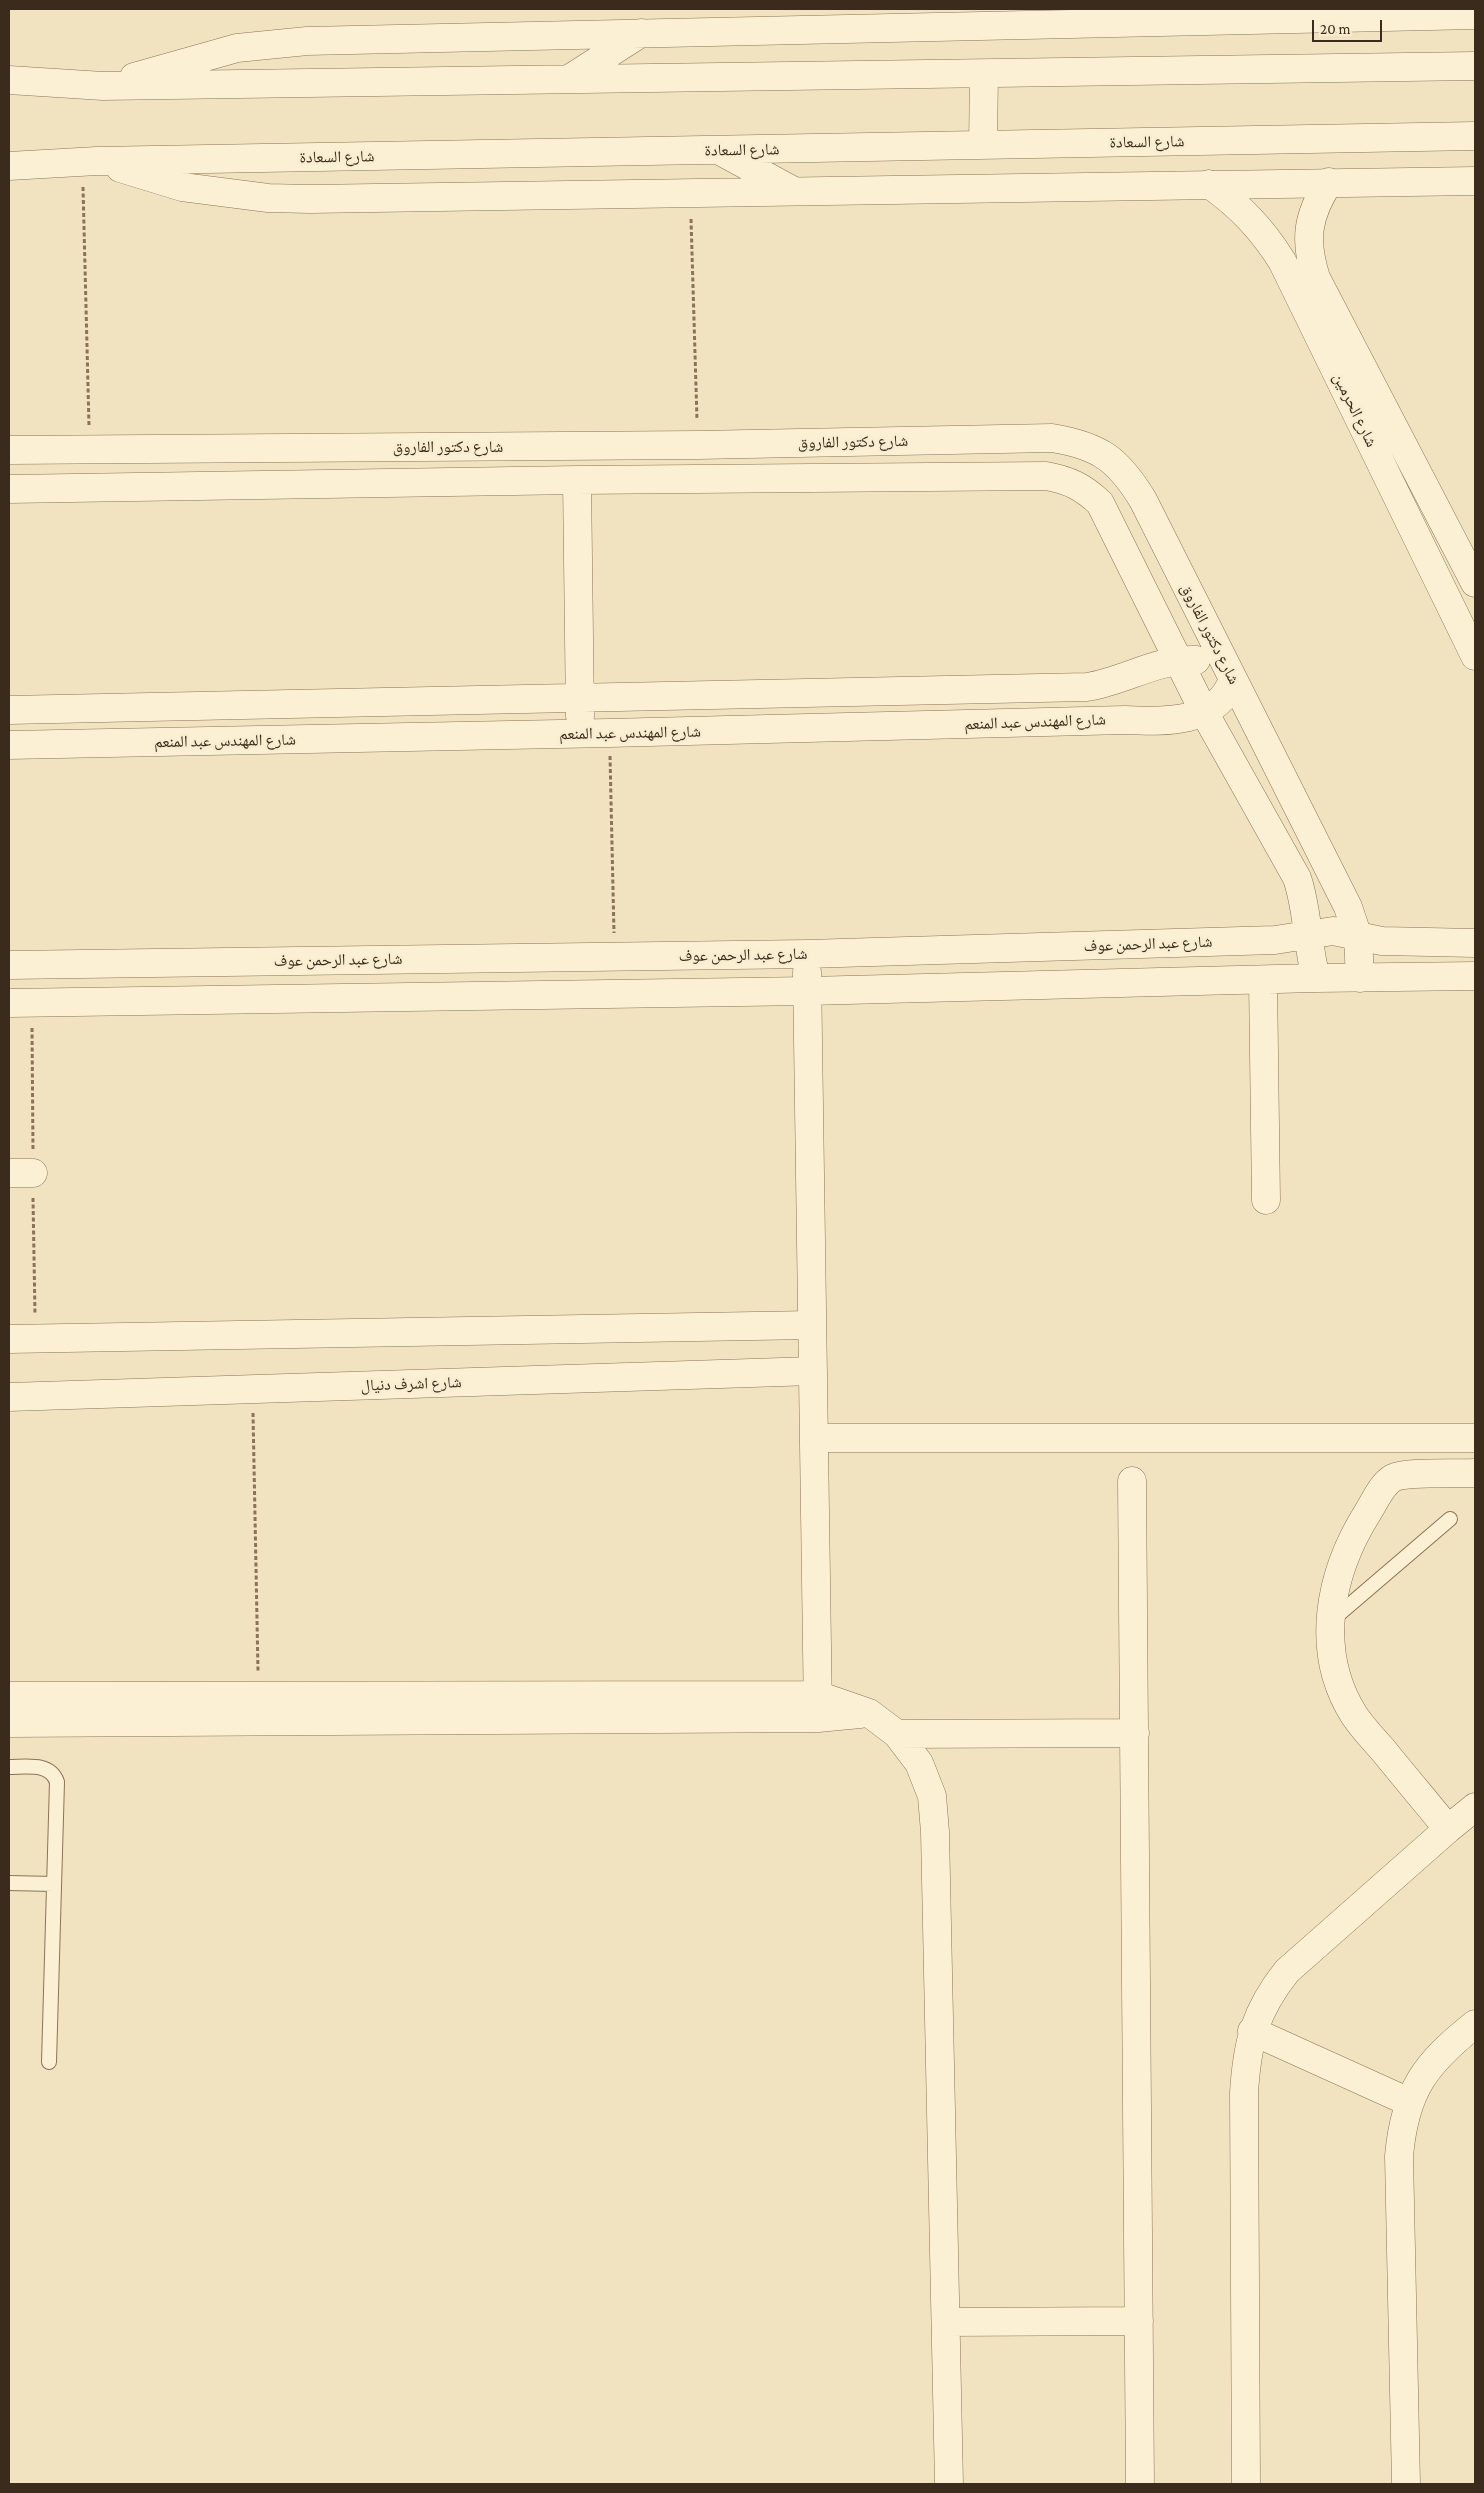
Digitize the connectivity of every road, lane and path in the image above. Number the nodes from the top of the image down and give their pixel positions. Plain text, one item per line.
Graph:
1 (1237, 14) edge
2 (1103, 15) edge
3 (1475, 15) edge
4 (641, 33) junction
5 (1475, 66) edge
6 (984, 74) junction
7 (9, 80) edge
8 (568, 80) junction
9 (103, 86) junction
10 (1475, 136) edge
11 (983, 145) junction
12 (719, 150) junction
13 (89, 161) junction
14 (9, 166) edge
15 (1475, 181) edge
16 (1329, 182) junction
17 (1209, 184) junction
18 (793, 191) junction
19 (690, 193) junction
20 (1052, 438) junction
21 (698, 445) junction
22 (9, 450) edge
23 (89, 450) junction
24 (1046, 476) junction
25 (577, 480) junction
26 (9, 489) edge
27 (1475, 584) edge
28 (1475, 656) edge
29 (1179, 660) junction
30 (1229, 671) junction
31 (580, 698) junction
32 (9, 710) edge
33 (1204, 712) junction
34 (609, 733) junction
35 (580, 734) junction
36 (9, 745) edge
37 (1308, 934) junction
38 (1358, 937) junction
39 (1475, 943) edge
40 (807, 954) junction
41 (615, 956) junction
42 (9, 965) edge
43 (1475, 976) edge
44 (1316, 978) junction
45 (1360, 978) junction
46 (1263, 980) junction
47 (808, 990) junction
48 (9, 1003) edge
49 (1266, 1200) dead end
50 (812, 1326) junction
51 (9, 1339) edge
52 (813, 1371) junction
53 (252, 1390) junction
54 (9, 1397) edge
55 (814, 1438) junction
56 (1475, 1438) edge
57 (1475, 1473) edge
58 (1132, 1481) dead end
59 (1450, 1519) dead end
60 (1330, 1622) junction
61 (9, 1696) edge
62 (258, 1696) junction
63 (817, 1706) junction
64 (9, 1723) edge
65 (1135, 1733) junction
66 (897, 1734) junction
67 (9, 1767) edge
68 (1475, 1808) edge
69 (1448, 1829) junction
70 (9, 1883) edge
71 (54, 1884) junction
72 (1475, 2024) edge
73 (1252, 2031) junction
74 (50, 2062) dead end
75 (1409, 2102) junction
76 (1139, 2321) junction
77 (946, 2322) junction
78 (949, 2484) edge
79 (1140, 2484) edge
80 (1246, 2484) edge
81 (1406, 2484) edge

1 - 2 street
1 - 3 street
2 - 4 street
4 - 8 street
4 - 9 street
5 - 6 street
6 - 8 street
6 - 11 street
7 - 9 street
8 - 9 street
10 - 11 street, شارع السعادة
11 - 12 street, شارع السعادة
12 - 13 street, شارع السعادة
12 - 18 street
13 - 14 street, شارع السعادة
13 - 19 street
13 - 23 path
15 - 16 street
16 - 17 street
16 - 27 street, شارع الحرمين
17 - 18 street
17 - 28 street, شارع الحرمين
18 - 19 street
19 - 21 path
20 - 21 street, شارع دكتور الفاروق
20 - 24 street
20 - 30 street, شارع دكتور الفاروق
21 - 23 street, شارع دكتور الفاروق
22 - 23 street, شارع دكتور الفاروق
24 - 25 street, شارع دكتور الفاروق
24 - 29 street, شارع دكتور الفاروق
25 - 26 street, شارع دكتور الفاروق
25 - 31 street
29 - 30 street, شارع المهندس عبد المنعم
29 - 31 street, شارع المهندس عبد المنعم
29 - 33 street, شارع دكتور الفاروق
30 - 33 street, شارع المهندس عبد المنعم
30 - 38 street, شارع دكتور الفاروق
31 - 32 street, شارع المهندس عبد المنعم
31 - 35 street
33 - 34 street, شارع المهندس عبد المنعم
33 - 37 street, شارع دكتور الفاروق
34 - 35 street, شارع المهندس عبد المنعم
34 - 41 path
35 - 36 street, شارع المهندس عبد المنعم
37 - 38 street, شارع عبد الرحمن عوف
37 - 40 street, شارع عبد الرحمن عوف
37 - 44 street, شارع دكتور الفاروق
38 - 39 street, شارع عبد الرحمن عوف
38 - 45 street, شارع دكتور الفاروق
40 - 41 street, شارع عبد الرحمن عوف
40 - 47 street
41 - 42 street, شارع عبد الرحمن عوف
43 - 45 street
44 - 45 street
44 - 46 street
46 - 47 street
46 - 49 street
47 - 48 street
47 - 50 street
50 - 51 street
50 - 52 street
52 - 53 street, شارع اشرف دنيال
52 - 55 street
53 - 54 street, شارع اشرف دنيال
53 - 62 path
55 - 56 street
55 - 63 street
57 - 60 street
58 - 65 street
59 - 60 lane
60 - 69 street
61 - 62 street
62 - 63 street
63 - 64 street
63 - 66 street
65 - 66 street
65 - 76 street
66 - 77 street
67 - 71 lane
68 - 69 street
69 - 73 street
70 - 71 lane
71 - 74 lane
72 - 75 street
73 - 75 street
73 - 80 street
75 - 81 street
76 - 77 street
76 - 79 street
77 - 78 street

